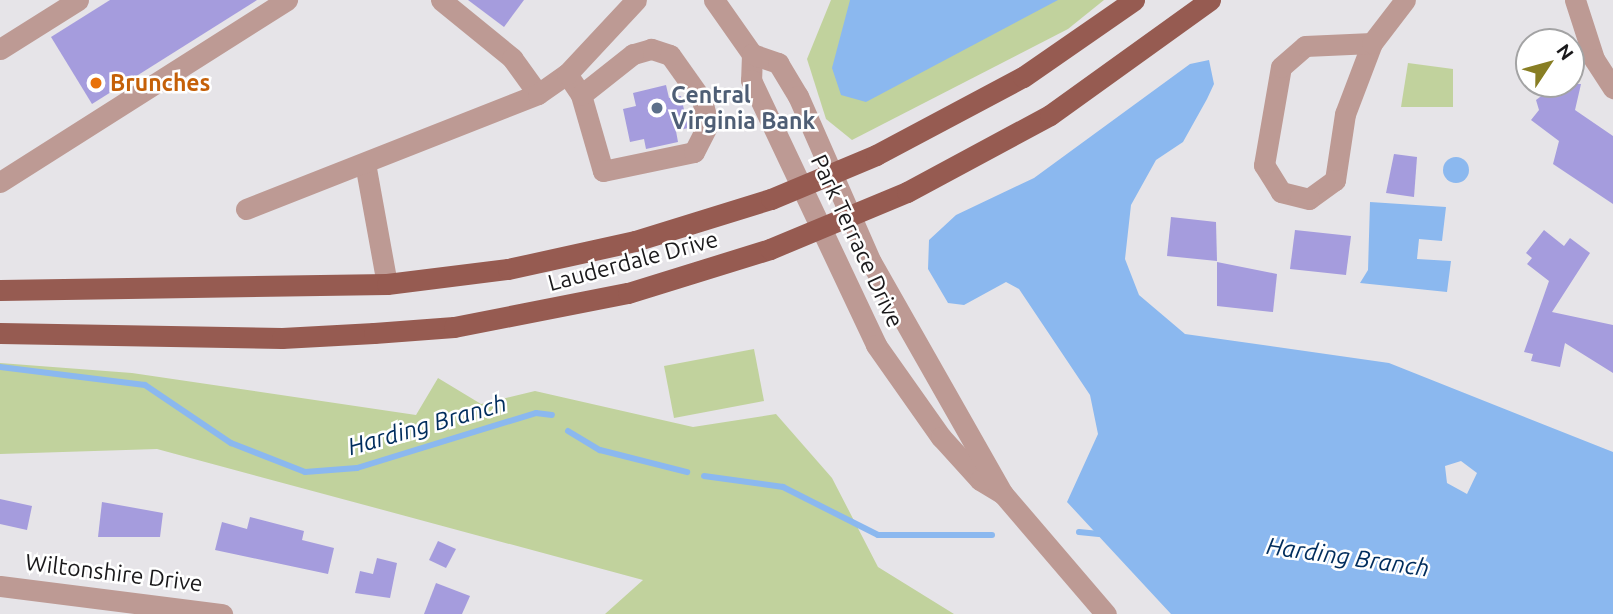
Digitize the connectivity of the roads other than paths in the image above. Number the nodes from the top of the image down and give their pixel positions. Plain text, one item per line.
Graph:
1 (78, 0) edge
2 (287, 0) edge
3 (441, 0) edge
4 (635, 0) edge
5 (714, 0) edge
6 (1134, 0) edge
7 (1210, 0) edge
8 (1405, 0) edge
9 (1574, 0) edge
10 (1372, 43) junction
11 (0, 49) edge
12 (752, 54) junction
13 (566, 74) junction
14 (1613, 88) edge
15 (538, 94) junction
16 (581, 95) junction
17 (365, 163) junction
18 (833, 174) junction
19 (0, 182) edge
20 (801, 187) junction
21 (246, 209) dead end
22 (851, 216) junction
23 (818, 228) junction
24 (387, 284) junction
25 (0, 290) edge
26 (0, 333) edge
27 (1003, 494) junction
28 (0, 586) edge
29 (222, 614) edge
30 (1106, 614) edge

1 - 11 street
2 - 19 street
3 - 15 street
4 - 13 street
5 - 12 street, Park Terrace Drive
6 - 18 main road, Lauderdale Drive
7 - 22 main road, Lauderdale Drive
8 - 10 street
9 - 14 street
10 - 10 street
12 - 18 street, Park Terrace Drive
12 - 20 street, Park Terrace Drive
13 - 15 street
13 - 16 street
15 - 17 street
16 - 16 street
17 - 21 street
17 - 24 street
18 - 20 main road, Lauderdale Drive
18 - 22 street, Park Terrace Drive
20 - 23 street, Park Terrace Drive
20 - 24 main road, Lauderdale Drive
22 - 23 main road, Lauderdale Drive
22 - 27 street, Park Terrace Drive
23 - 26 main road, Lauderdale Drive
23 - 27 street, Park Terrace Drive
24 - 25 main road, Lauderdale Drive
27 - 30 street, Park Terrace Drive
28 - 29 street, Wiltonshire Drive

